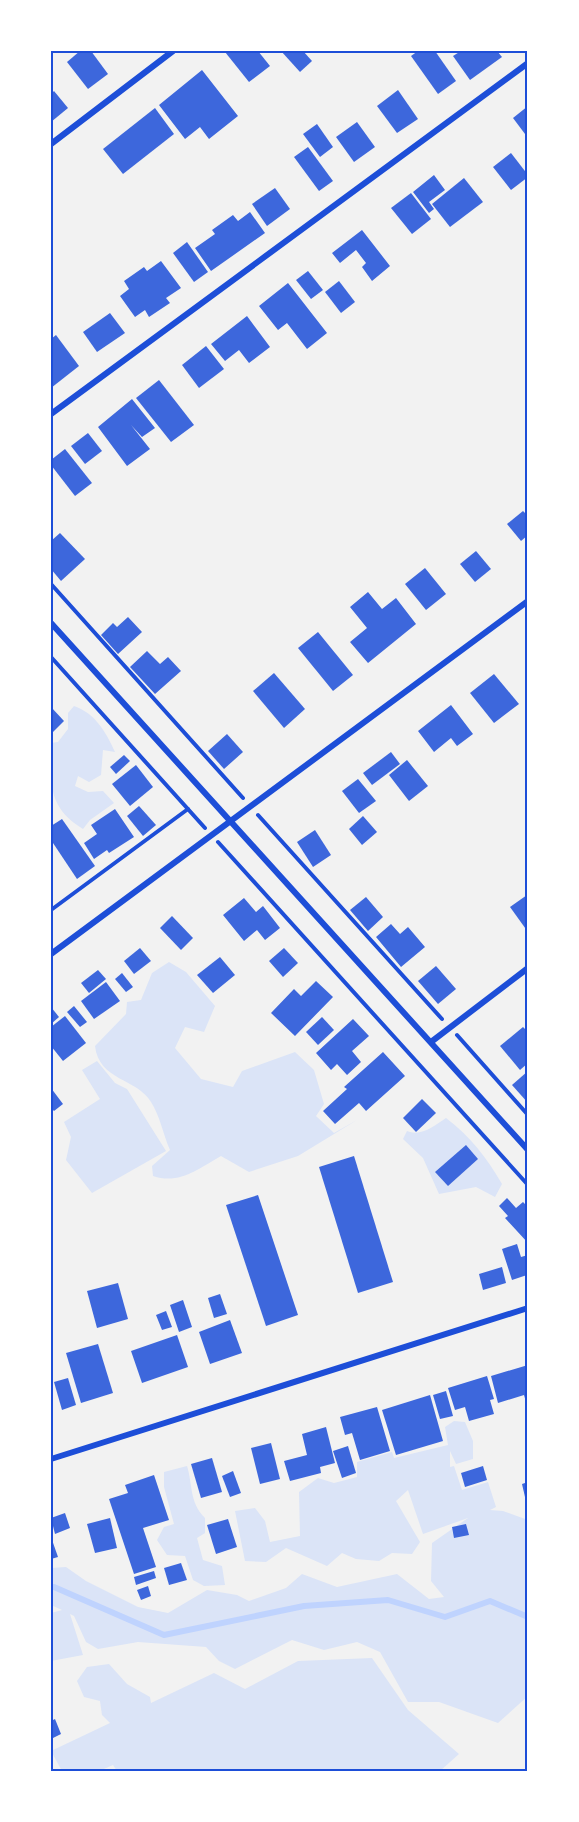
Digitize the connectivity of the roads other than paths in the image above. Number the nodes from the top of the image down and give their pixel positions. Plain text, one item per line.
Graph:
1 (173, 51) edge
2 (528, 63) edge
3 (51, 144) edge
4 (51, 414) edge
5 (528, 601) edge
6 (51, 623) edge
7 (231, 822) junction
8 (51, 954) edge
9 (528, 968) edge
10 (431, 1042) junction
11 (528, 1150) edge
12 (528, 1308) edge
13 (51, 1459) edge

1 - 3 street
2 - 4 street
5 - 7 street
6 - 7 street
7 - 8 street
7 - 10 street
9 - 10 street
10 - 11 street
12 - 13 street

